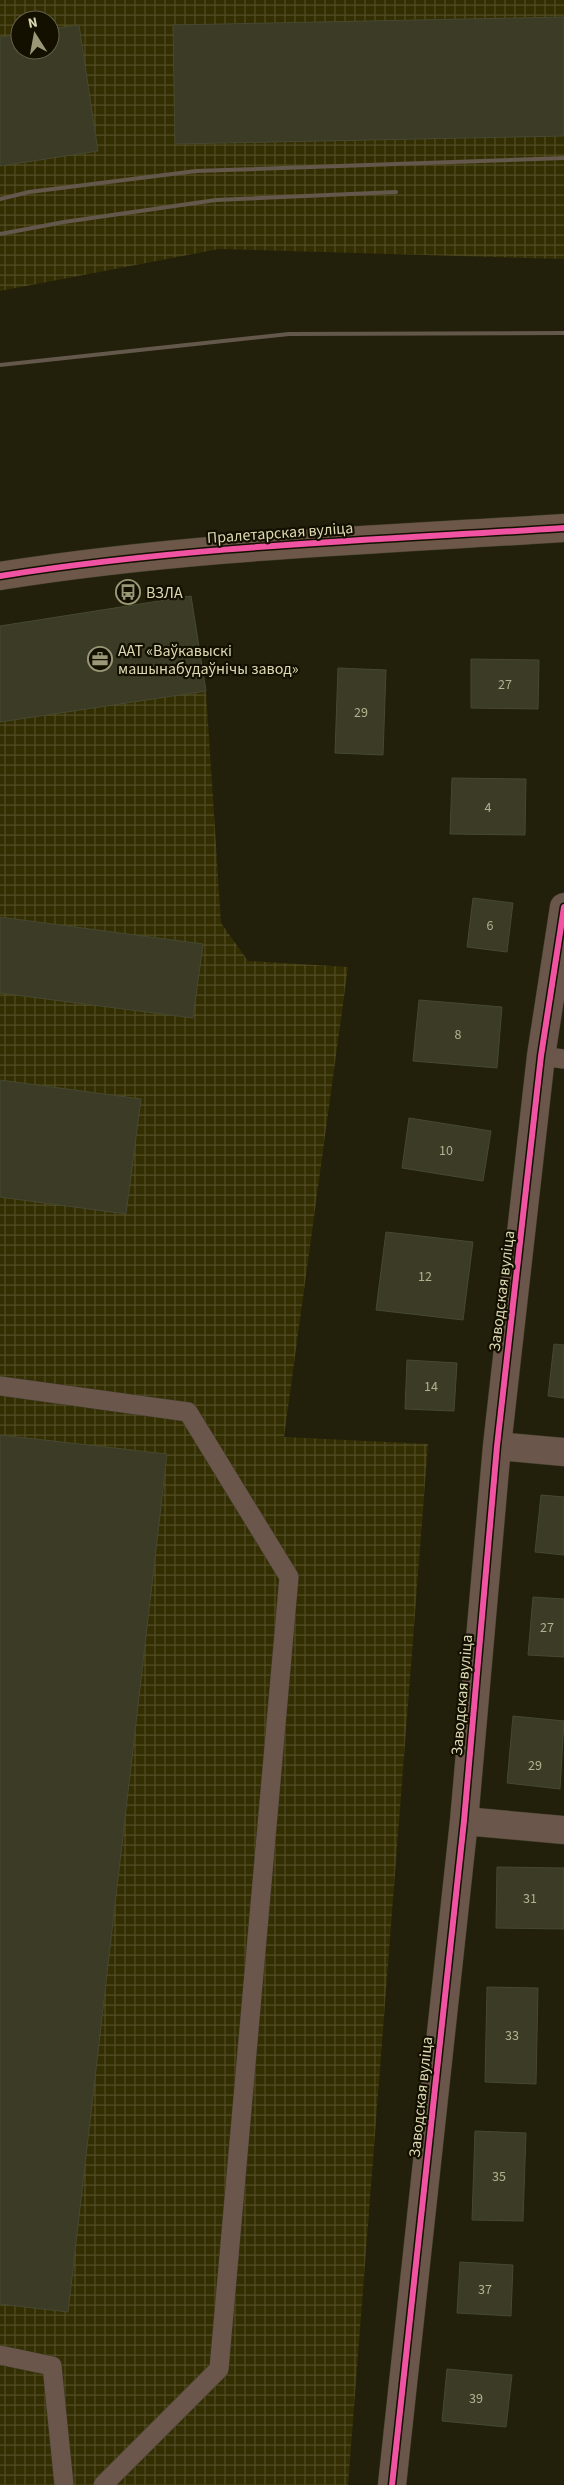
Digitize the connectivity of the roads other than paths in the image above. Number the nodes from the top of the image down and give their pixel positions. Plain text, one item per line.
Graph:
1 (564, 528) edge
2 (0, 576) edge
3 (564, 907) edge
4 (553, 1057) edge
5 (0, 1386) edge
6 (497, 1446) junction
7 (564, 1452) edge
8 (464, 1821) junction
9 (564, 1830) edge
10 (0, 2355) edge
11 (64, 2485) edge
12 (103, 2485) edge
13 (392, 2485) edge

1 - 2 street, Пралетарская вуліца
3 - 4 street, Заводская вуліца
4 - 6 street, Заводская вуліца
5 - 12 lane
6 - 7 street
6 - 8 street, Заводская вуліца
8 - 9 street
8 - 13 street, Заводская вуліца
10 - 11 lane

